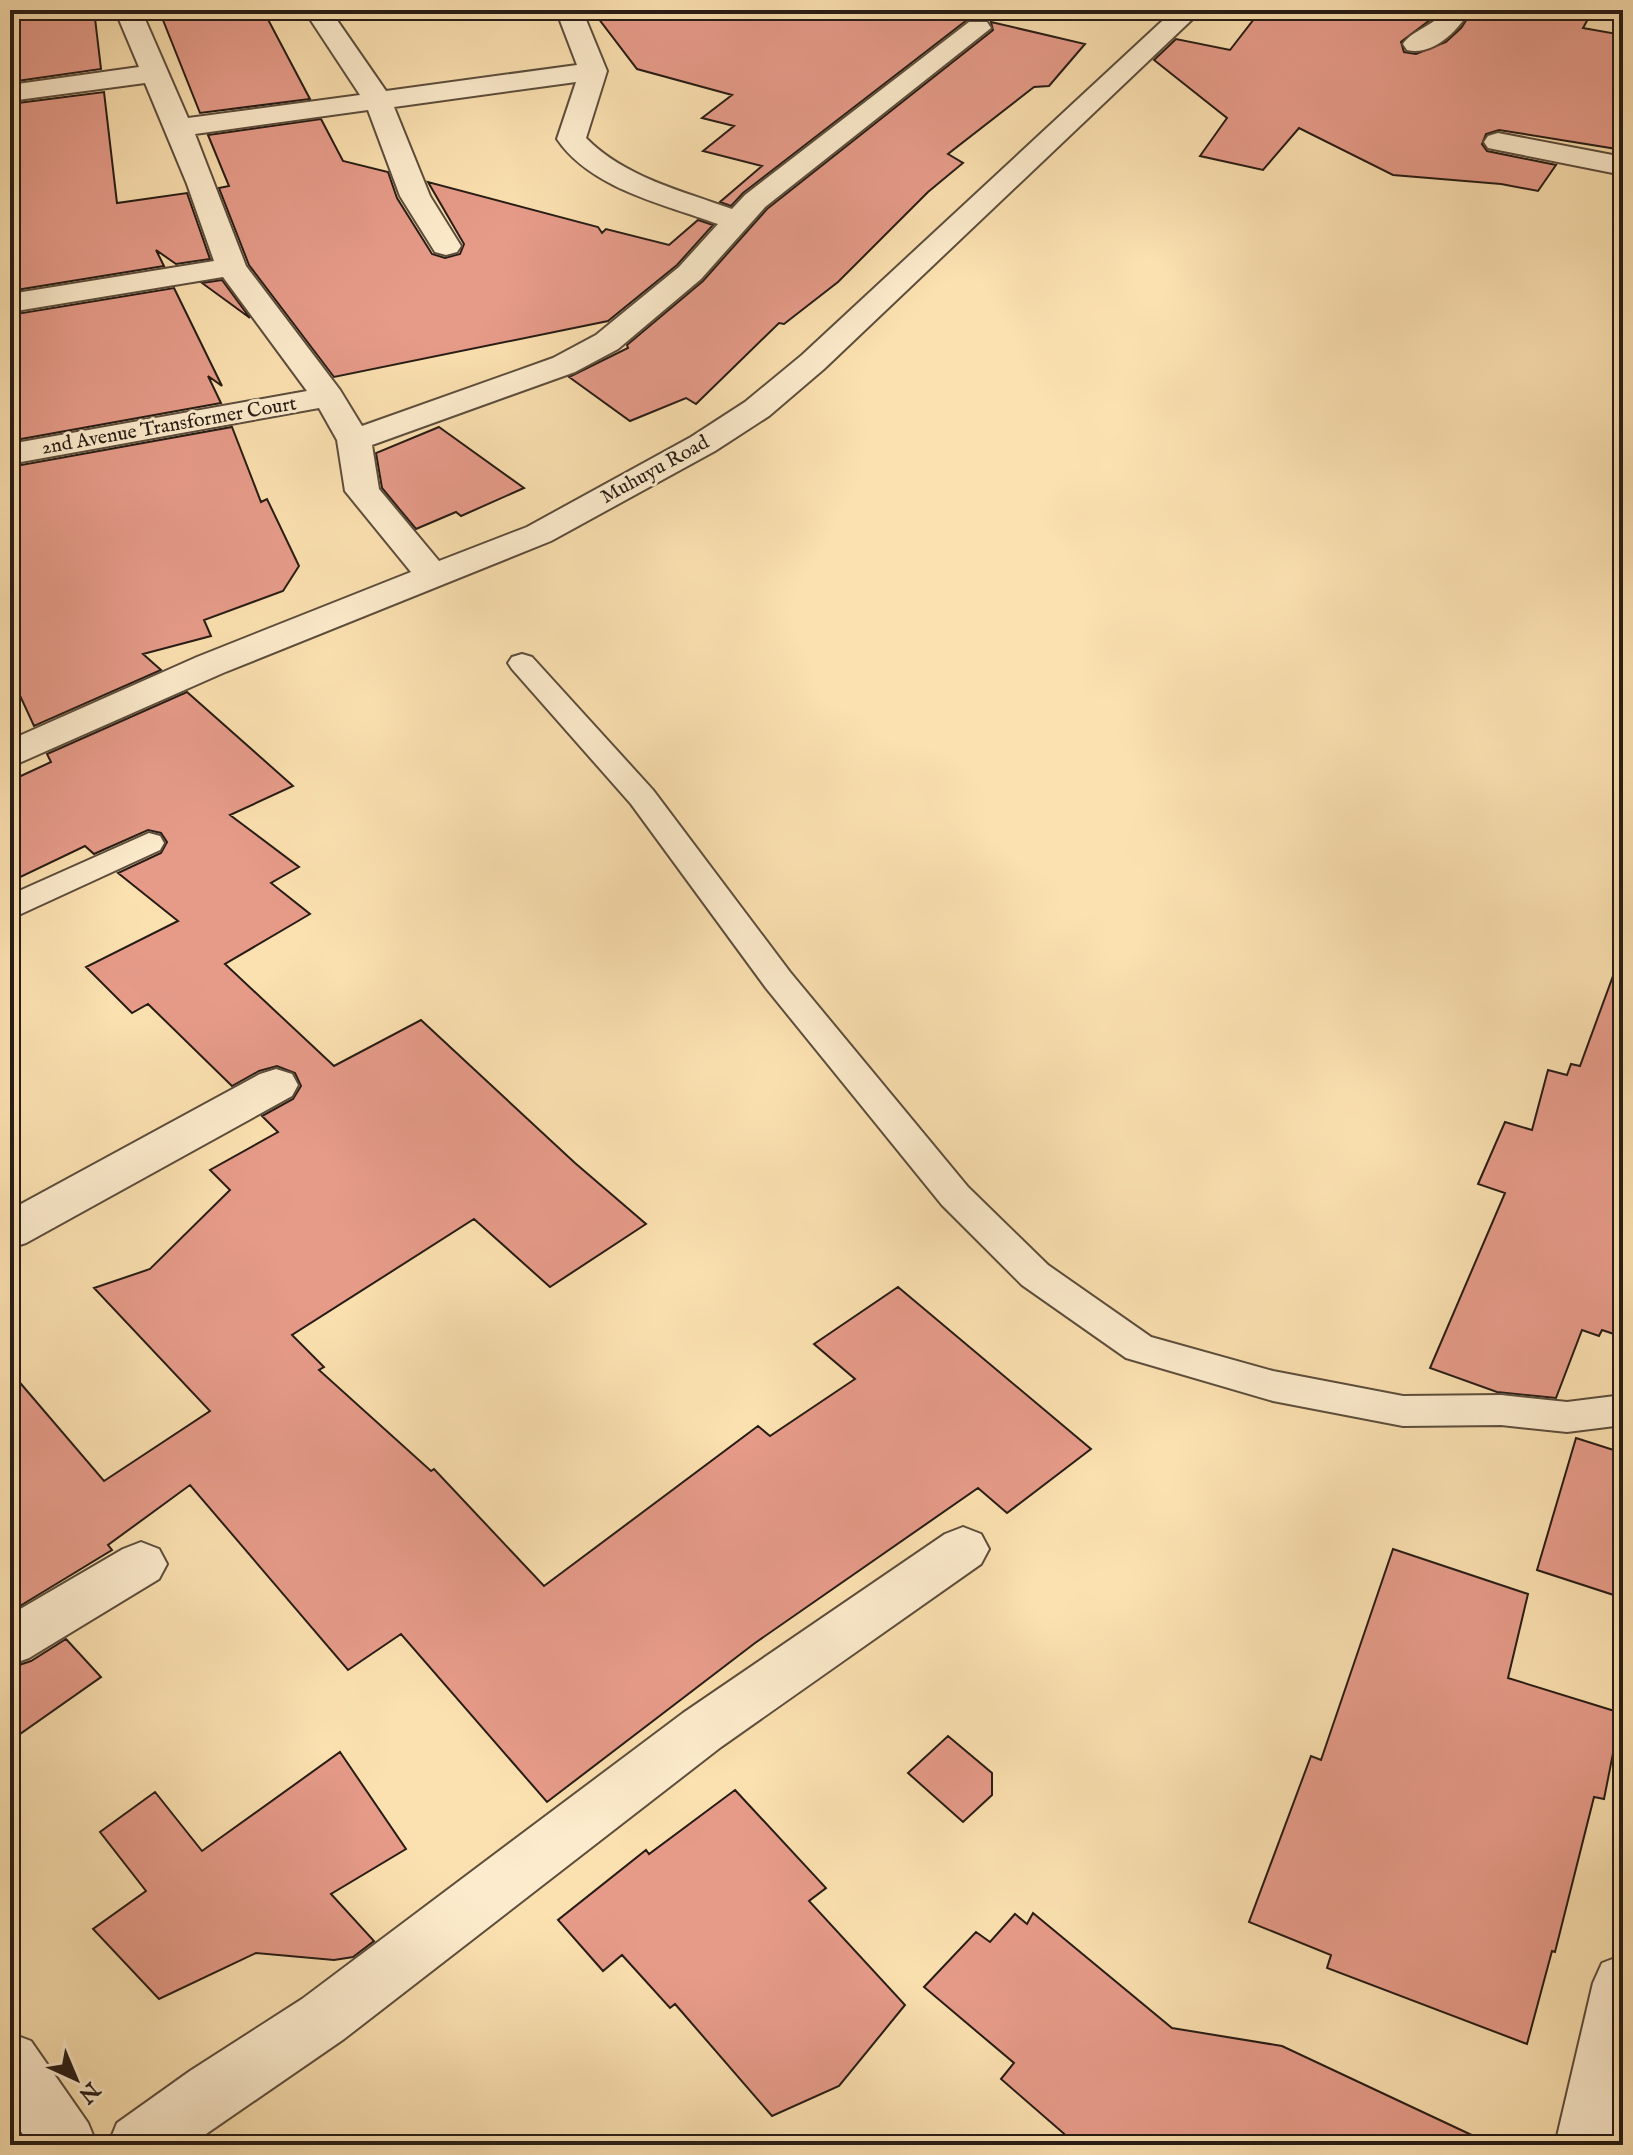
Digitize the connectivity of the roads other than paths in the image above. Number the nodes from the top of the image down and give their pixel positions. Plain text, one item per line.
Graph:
1 (128, 10) edge
2 (317, 10) edge
3 (569, 10) edge
4 (1189, 10) edge
5 (1457, 10) edge
6 (978, 28) dead end
7 (1416, 44) dead end
8 (593, 71) junction
9 (155, 73) junction
10 (10, 93) edge
11 (377, 99) junction
12 (179, 128) junction
13 (1498, 142) dead end
14 (1623, 166) edge
15 (737, 221) junction
16 (446, 246) dead end
17 (231, 267) junction
18 (10, 303) edge
19 (328, 397) junction
20 (354, 440) junction
21 (10, 454) edge
22 (434, 578) junction
23 (522, 663) dead end
24 (10, 755) edge
25 (149, 843) dead end
26 (10, 908) edge
27 (276, 1085) dead end
28 (10, 1231) edge
29 (1623, 1410) edge
30 (963, 1549) dead end
31 (141, 1564) dead end
32 (10, 1642) edge
33 (1623, 1983) edge
34 (10, 2062) edge
35 (66, 2145) edge
36 (139, 2145) edge
37 (1586, 2145) edge

1 - 9 street
2 - 11 street
3 - 8 street
4 - 22 street, Muhuyu Road
5 - 7 street
6 - 15 street
8 - 11 street
8 - 15 street
9 - 10 street
9 - 12 street
11 - 12 street
11 - 16 street
12 - 17 street
13 - 14 street
15 - 20 street
17 - 18 street
17 - 19 street
19 - 20 street
19 - 21 street, 2nd Avenue Transformer Court
20 - 22 street
22 - 24 street, Muhuyu Road
23 - 29 lane
25 - 26 lane
27 - 28 street
30 - 36 street
31 - 32 street
33 - 37 street
34 - 35 street

